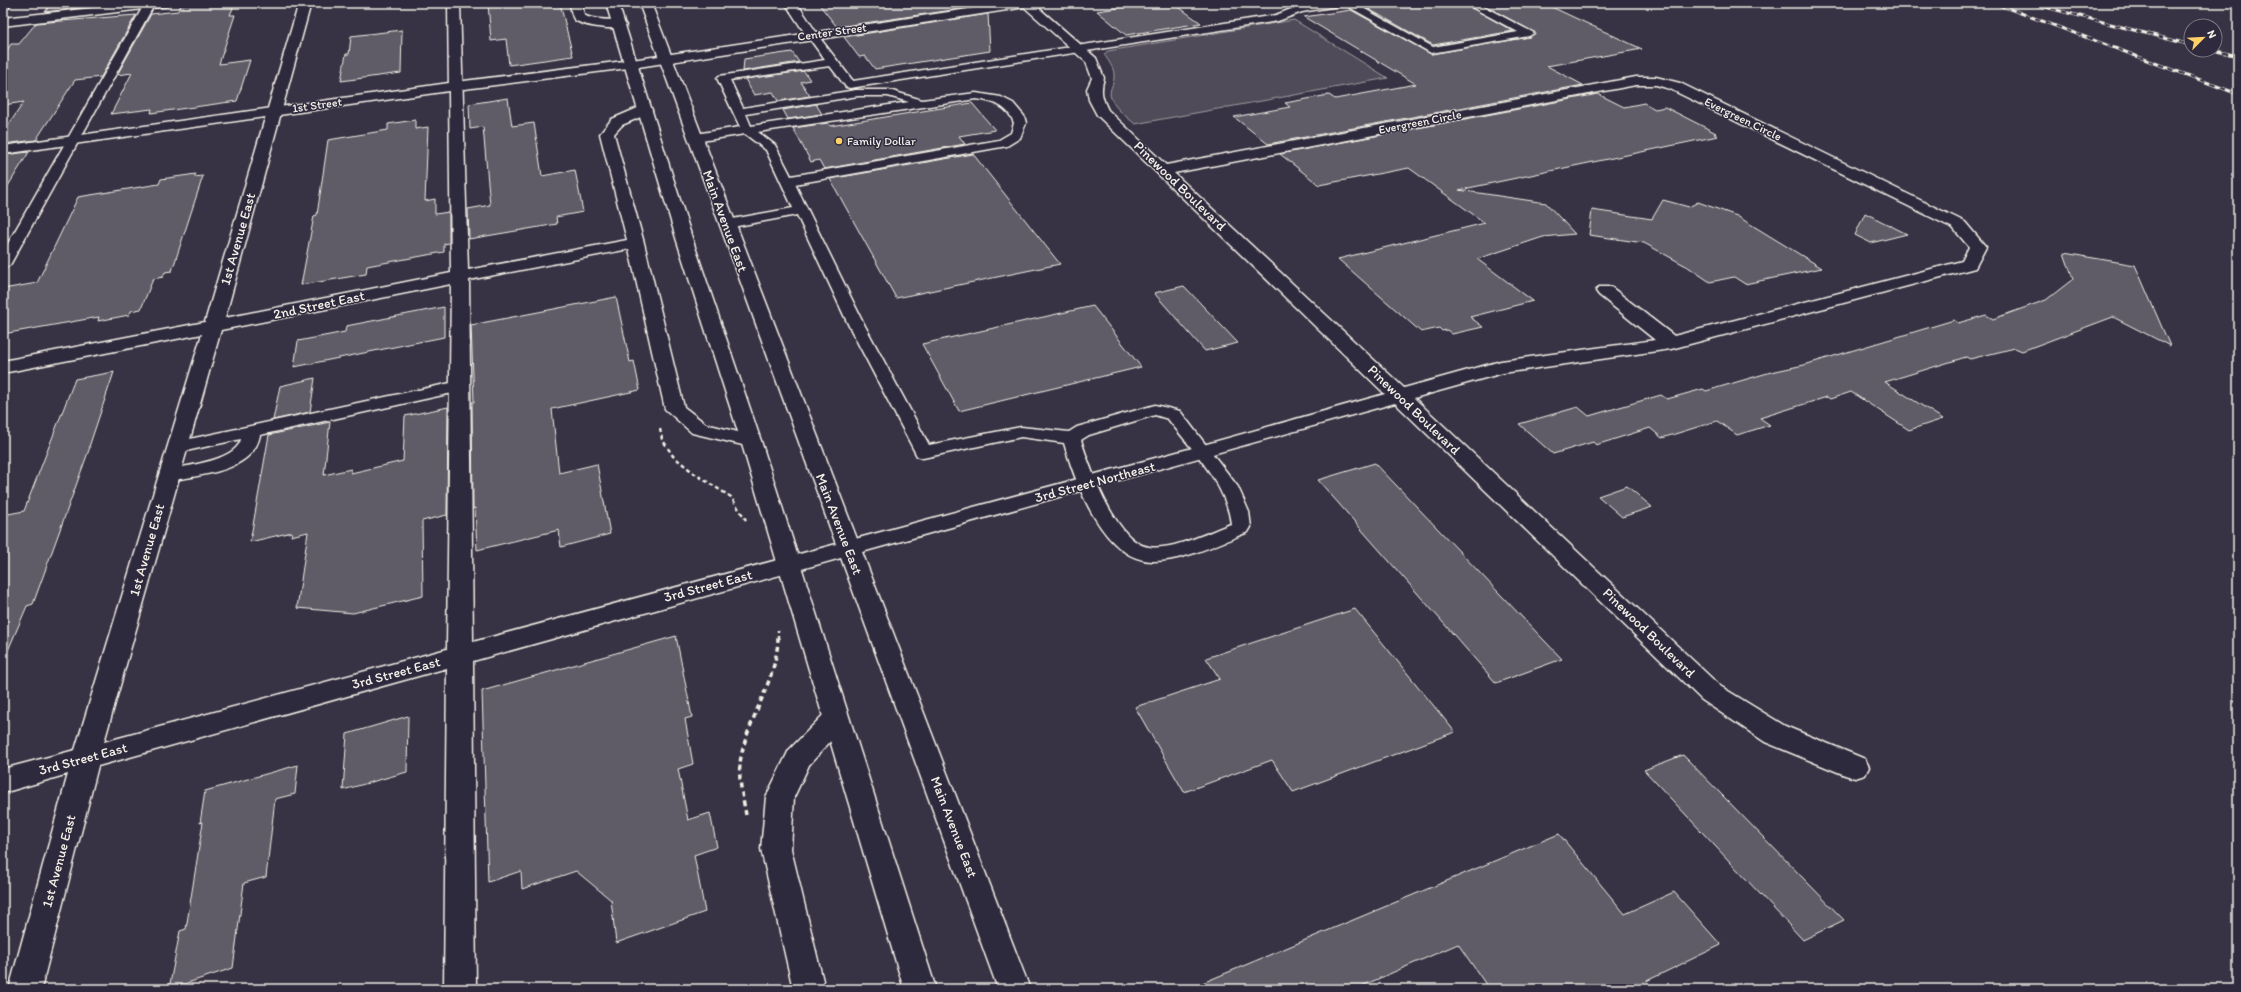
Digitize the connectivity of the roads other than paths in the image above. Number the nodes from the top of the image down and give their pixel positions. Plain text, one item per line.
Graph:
1 (6, 3) edge
2 (168, 3) edge
3 (305, 3) edge
4 (454, 3) edge
5 (576, 3) edge
6 (612, 3) edge
7 (645, 3) edge
8 (791, 3) edge
9 (1030, 3) edge
10 (1337, 3) edge
11 (1347, 3) edge
12 (1469, 3) edge
13 (149, 5) junction
14 (3, 7) edge
15 (3, 22) edge
16 (620, 25) junction
17 (812, 35) junction
18 (822, 50) junction
19 (1080, 50) junction
20 (665, 59) junction
21 (833, 62) junction
22 (632, 64) junction
23 (802, 67) junction
24 (738, 76) junction
25 (456, 86) junction
26 (728, 87) junction
27 (853, 89) junction
28 (842, 96) junction
29 (922, 103) junction
30 (645, 110) junction
31 (274, 111) junction
32 (739, 112) junction
33 (747, 130) junction
34 (695, 138) junction
35 (73, 140) junction
36 (3, 150) edge
37 (1164, 170) junction
38 (787, 181) junction
39 (802, 210) junction
40 (727, 224) junction
41 (636, 243) junction
42 (3, 265) edge
43 (460, 276) junction
44 (1605, 291) dead end
45 (213, 327) junction
46 (1671, 343) junction
47 (3, 367) edge
48 (460, 386) junction
49 (1400, 396) junction
50 (252, 430) junction
51 (1072, 438) junction
52 (751, 441) junction
53 (177, 447) junction
54 (1203, 452) junction
55 (169, 475) junction
56 (1088, 484) junction
57 (848, 548) junction
58 (788, 564) junction
59 (459, 655) junction
60 (836, 718) junction
61 (86, 758) junction
62 (1855, 767) dead end
63 (3, 781) edge
64 (26, 989) edge
65 (460, 989) edge
66 (809, 989) edge
67 (920, 989) edge
68 (1014, 989) edge

1 - 14 street
2 - 13 street
3 - 31 street, 1st Avenue East
4 - 25 street
5 - 16 street
6 - 16 street
7 - 20 street, Main Avenue East
8 - 17 street
9 - 17 street, Center Street
9 - 19 street, Pinewood Boulevard
10 - 19 lane
11 - 12 lane
13 - 15 street
13 - 35 lane
16 - 22 street
17 - 18 lane
17 - 20 street, Center Street
18 - 21 lane
18 - 23 lane
19 - 27 lane
19 - 37 street, Pinewood Boulevard
20 - 22 street, Center Street
20 - 34 street, Main Avenue East
21 - 23 lane
21 - 27 lane
22 - 25 street, 1st Street
22 - 30 street
23 - 24 lane
23 - 24 lane
24 - 26 lane
25 - 31 street, 1st Street
25 - 43 street
26 - 28 lane
26 - 32 lane
27 - 28 lane
27 - 29 lane
28 - 32 lane
29 - 33 lane
29 - 38 lane
30 - 41 street
30 - 52 street
31 - 35 street, 1st Street
31 - 45 street, 1st Avenue East
32 - 33 lane
33 - 34 lane
33 - 38 lane
34 - 40 street, Main Avenue East
35 - 36 street, 1st Street
35 - 42 lane
37 - 46 street, Evergreen Circle
37 - 49 street, Pinewood Boulevard
38 - 39 lane
39 - 40 lane
39 - 51 lane
40 - 57 street, Main Avenue East
41 - 43 street, 2nd Street East
41 - 52 street
43 - 45 street, 2nd Street East
43 - 48 street
44 - 46 street
45 - 47 street, 2nd Street East
45 - 53 street, 1st Avenue East
46 - 49 street, Evergreen Circle
48 - 50 lane
48 - 59 street
49 - 54 street, 3rd Street Northeast
49 - 62 street, Pinewood Boulevard
50 - 53 lane
50 - 55 lane
51 - 54 lane
51 - 56 lane
52 - 58 street
53 - 55 street, 1st Avenue East
54 - 56 street, 3rd Street Northeast
54 - 56 lane
55 - 61 street, 1st Avenue East
56 - 57 street, 3rd Street Northeast
57 - 58 street, 3rd Street Northeast
57 - 68 street, Main Avenue East
58 - 59 street, 3rd Street East
58 - 60 street
59 - 61 street, 3rd Street East
59 - 65 street
60 - 66 street
60 - 67 street
61 - 63 street, 3rd Street East
61 - 64 street, 1st Avenue East

